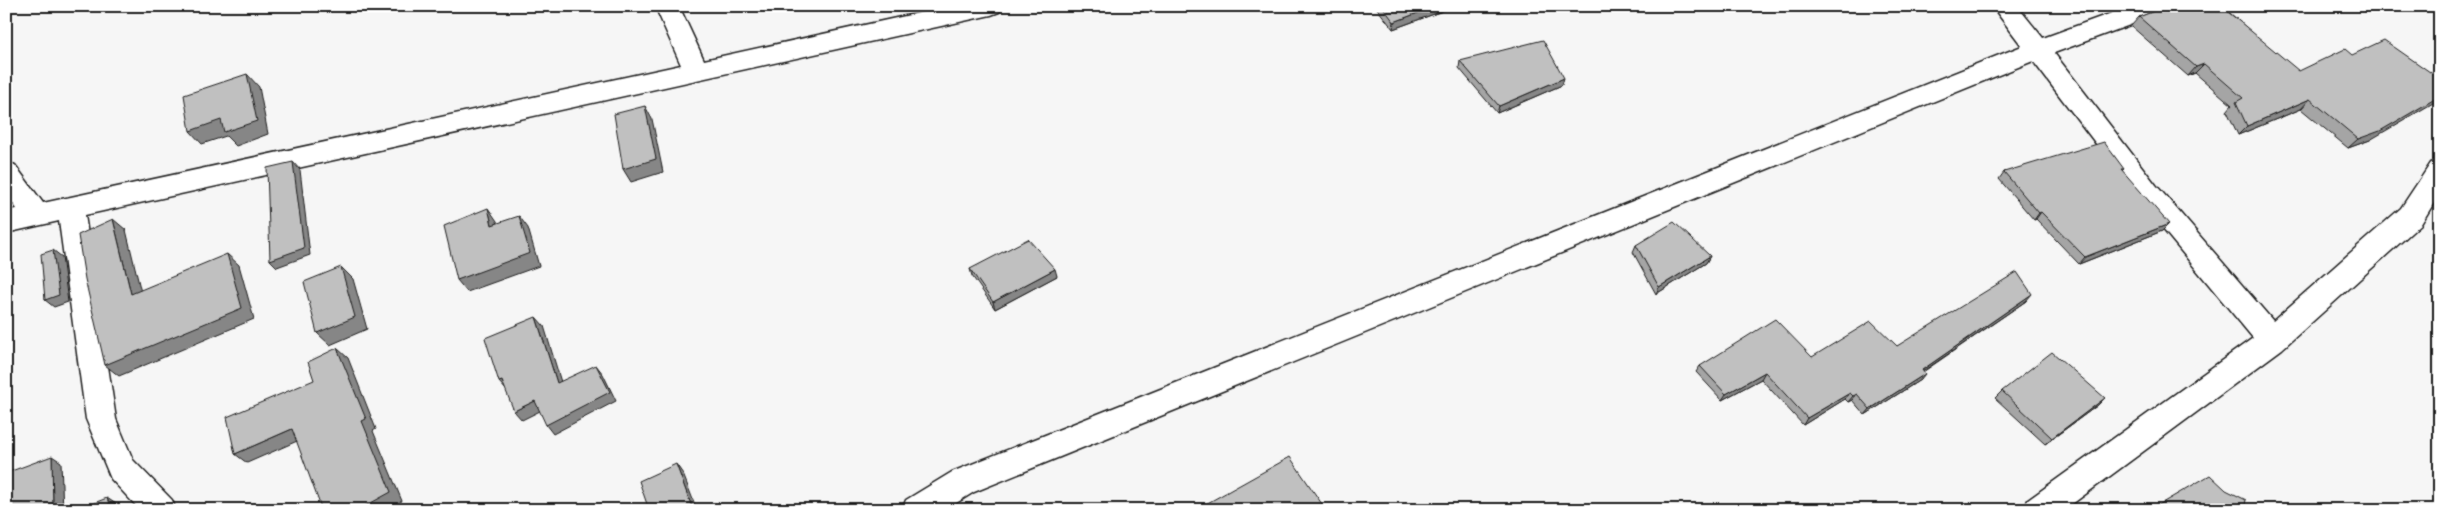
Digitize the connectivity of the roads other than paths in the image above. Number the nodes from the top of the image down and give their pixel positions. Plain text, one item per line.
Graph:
1 (668, 6) edge
2 (990, 6) edge
3 (2004, 6) edge
4 (2157, 6) edge
5 (2038, 49) junction
6 (696, 70) junction
7 (2440, 170) edge
8 (6, 172) edge
9 (71, 209) junction
10 (37, 216) junction
11 (6, 222) edge
12 (2272, 340) junction
13 (161, 510) edge
14 (917, 510) edge
15 (2039, 510) edge

1 - 6 street
2 - 6 street
3 - 5 street
4 - 5 street
5 - 12 street
5 - 14 street
6 - 9 street
7 - 12 street
8 - 10 street
9 - 10 street
9 - 13 street
10 - 11 street
12 - 15 street

